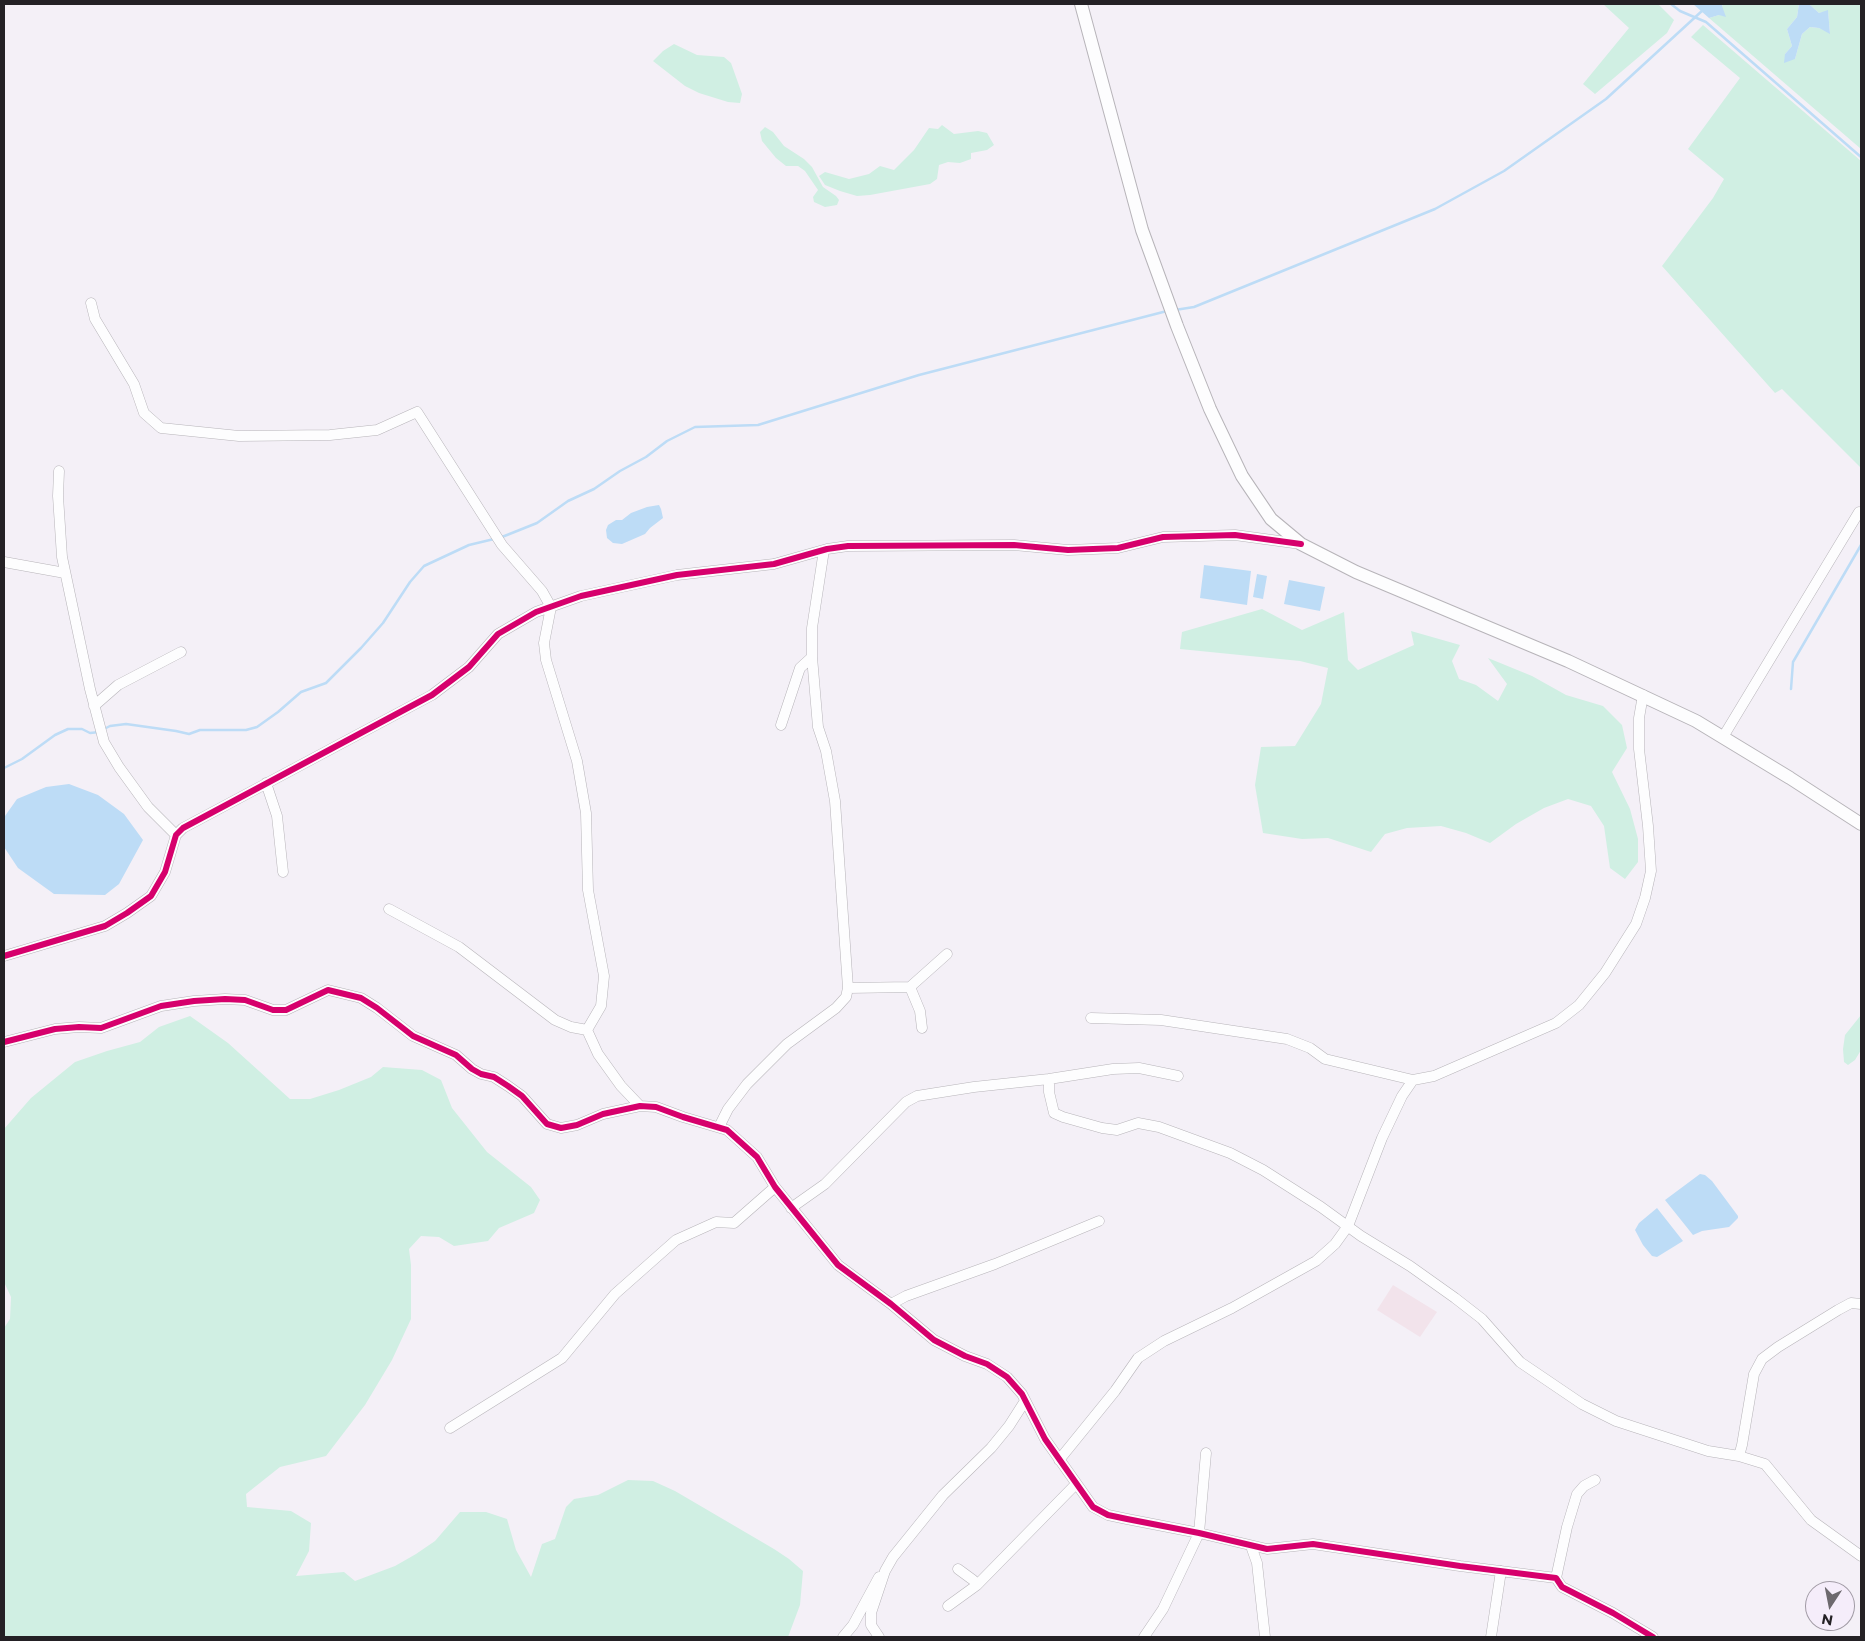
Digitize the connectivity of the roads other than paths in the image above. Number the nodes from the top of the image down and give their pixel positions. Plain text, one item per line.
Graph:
1 (1081, 4) edge
2 (91, 303) dead end
3 (59, 471) dead end
4 (1859, 512) dead end
5 (1301, 544) junction
6 (824, 550) junction
7 (4, 562) edge
8 (65, 574) junction
9 (551, 607) junction
10 (181, 652) dead end
11 (812, 657) junction
12 (1643, 695) junction
13 (94, 706) junction
14 (781, 725) dead end
15 (1723, 737) junction
16 (266, 783) junction
17 (1861, 824) edge
18 (176, 835) junction
19 (283, 872) dead end
20 (389, 909) dead end
21 (947, 954) dead end
22 (4, 956) edge
23 (910, 987) junction
24 (848, 988) junction
25 (1092, 1018) dead end
26 (922, 1028) dead end
27 (587, 1030) junction
28 (4, 1042) edge
29 (1178, 1076) dead end
30 (1050, 1079) junction
31 (1413, 1080) junction
32 (640, 1106) junction
33 (718, 1127) junction
34 (775, 1187) junction
35 (791, 1208) junction
36 (1099, 1221) dead end
37 (1348, 1226) junction
38 (892, 1304) junction
39 (1861, 1304) edge
40 (1025, 1400) junction
41 (450, 1428) dead end
42 (1206, 1453) dead end
43 (1739, 1456) junction
44 (1059, 1460) junction
45 (1595, 1480) dead end
46 (1076, 1484) junction
47 (1199, 1533) junction
48 (1251, 1546) junction
49 (1861, 1556) edge
50 (958, 1569) dead end
51 (885, 1571) junction
52 (1500, 1571) junction
53 (1556, 1578) junction
54 (977, 1585) junction
55 (948, 1606) dead end
56 (843, 1637) edge
57 (879, 1637) edge
58 (1144, 1637) edge
59 (1265, 1637) edge
60 (1491, 1637) edge
61 (1653, 1637) edge

1 - 5 main road
2 - 9 street
3 - 8 street
4 - 15 street
5 - 6 street
5 - 12 main road
6 - 9 street
6 - 11 street
7 - 8 street
8 - 13 street
9 - 16 street
9 - 27 street
10 - 13 street
11 - 14 street
11 - 24 street
12 - 15 main road
12 - 31 street
13 - 18 street
15 - 17 main road
16 - 18 street
16 - 19 street
18 - 22 street
20 - 27 street
21 - 23 street
23 - 24 street
23 - 26 street
24 - 33 street
25 - 31 street
27 - 32 street
28 - 32 street
29 - 30 street
30 - 35 street
30 - 37 street
31 - 37 street
32 - 33 street
33 - 34 street
34 - 35 street
34 - 41 street
35 - 38 street
36 - 38 street
37 - 43 street
37 - 44 street
38 - 40 street
39 - 43 street
40 - 44 street
40 - 51 street
42 - 47 street
43 - 49 street
44 - 46 street
45 - 53 street
46 - 47 street
46 - 54 street
47 - 48 street
47 - 58 street
48 - 52 street
48 - 59 street
50 - 54 street
51 - 56 street
51 - 57 street
52 - 53 street
52 - 60 street
53 - 61 street
54 - 55 street

